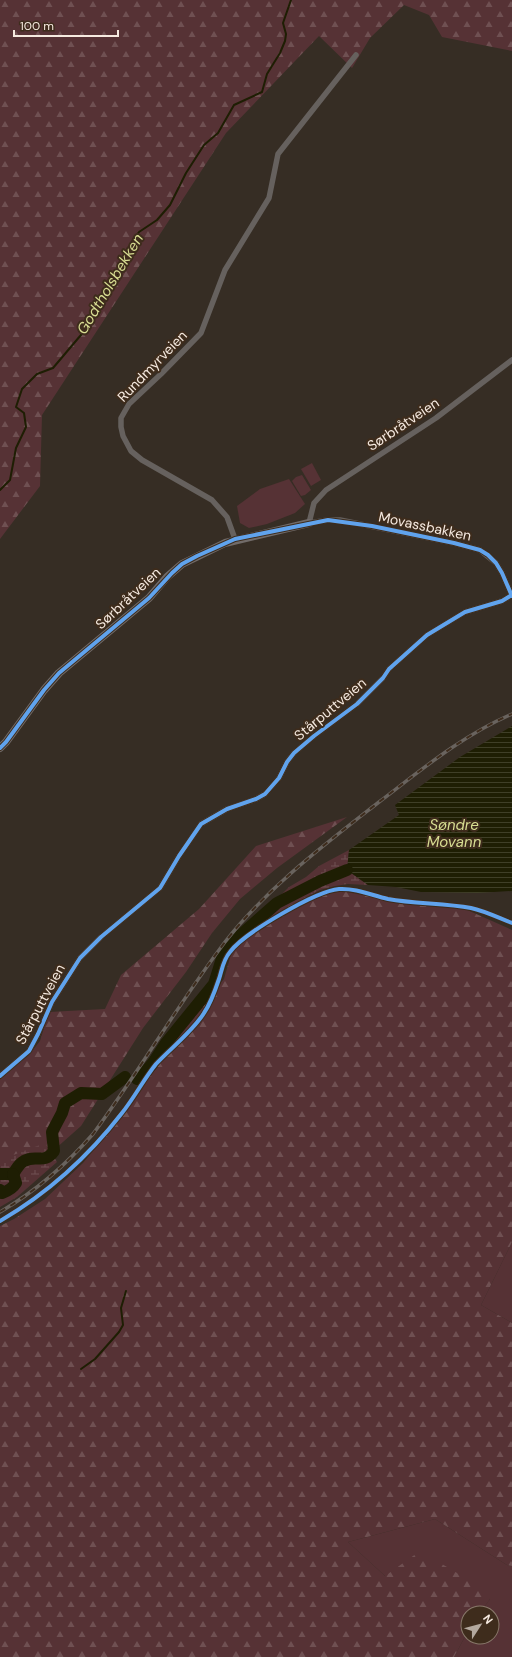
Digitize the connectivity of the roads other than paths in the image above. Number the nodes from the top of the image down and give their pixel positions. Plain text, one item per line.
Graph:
1 (356, 55) dead end
2 (512, 360) edge
3 (309, 523) junction
4 (235, 540) junction
5 (512, 596) edge
6 (0, 748) edge
7 (0, 1076) edge

1 - 4 street, Rundmyrveien
2 - 3 street, Sørbråtveien
3 - 4 street, Sørbråtveien
3 - 5 street, Movassbakken
4 - 6 street, Sørbråtveien
5 - 7 street, Stårputtveien

